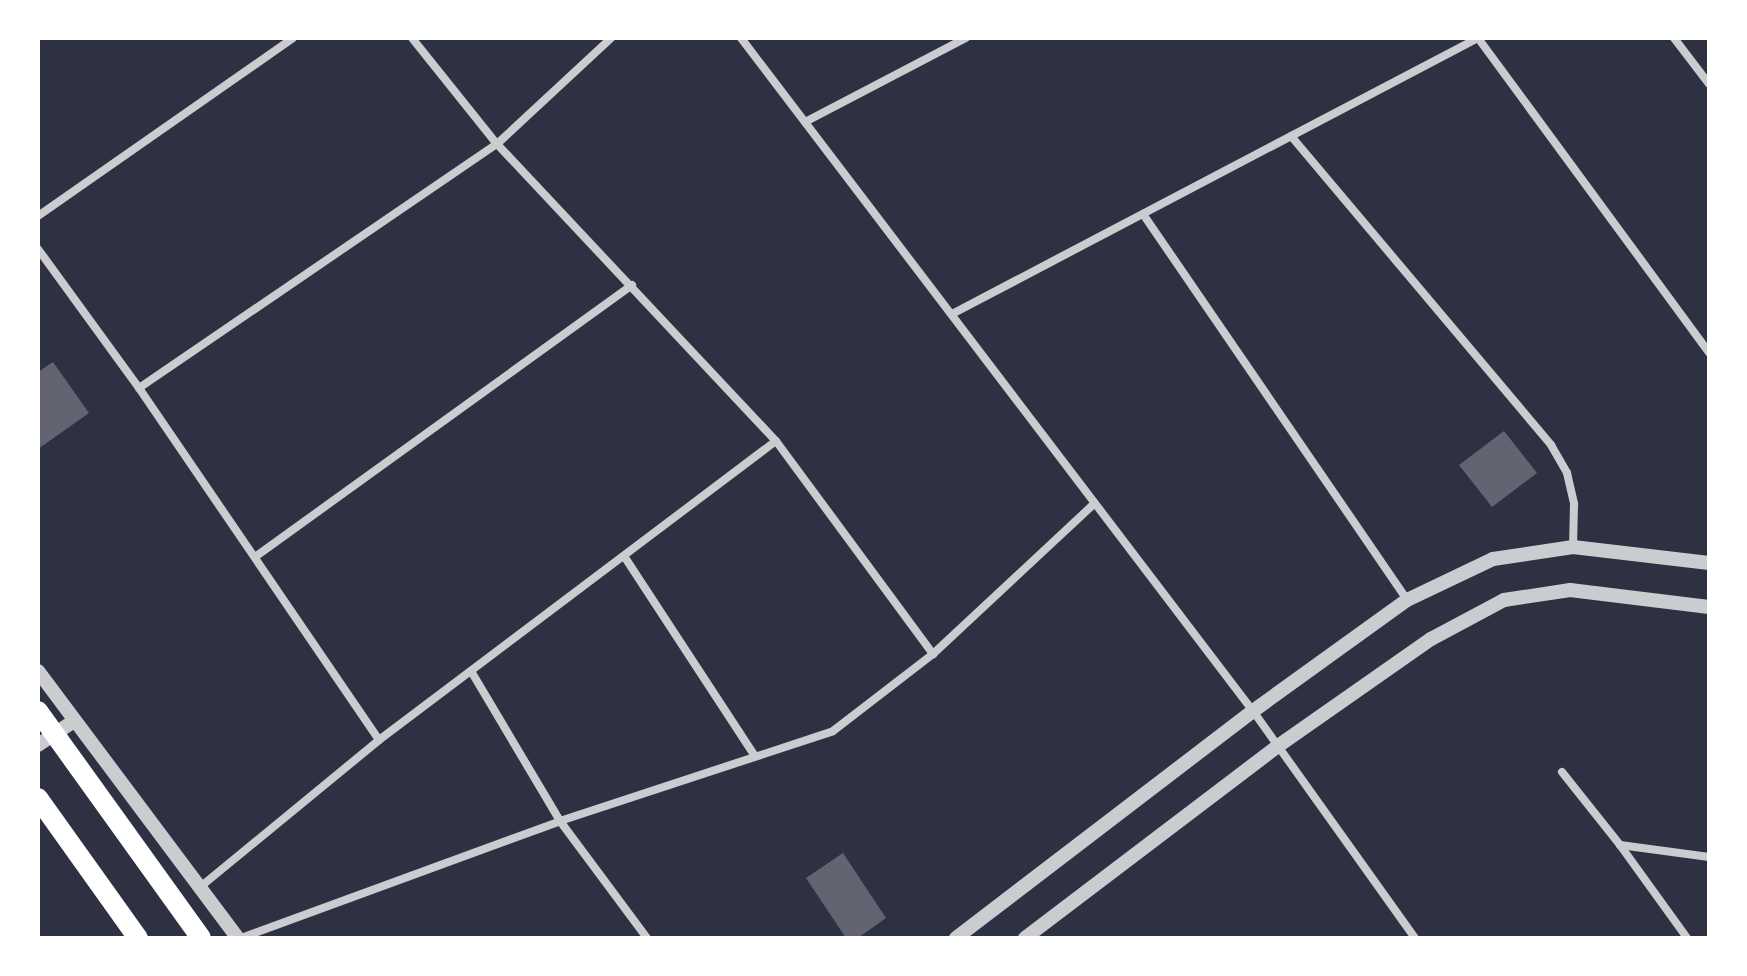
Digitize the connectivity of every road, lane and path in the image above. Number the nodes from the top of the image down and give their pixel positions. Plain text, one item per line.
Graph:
1 (293, 38) edge
2 (412, 38) edge
3 (611, 38) edge
4 (741, 38) edge
5 (966, 38) edge
6 (1478, 38) edge
7 (1674, 38) edge
8 (1709, 84) edge
9 (805, 122) junction
10 (1291, 136) junction
11 (497, 144) junction
12 (1143, 214) junction
13 (38, 216) edge
14 (38, 249) edge
15 (632, 285) junction
16 (952, 314) junction
17 (1709, 352) edge
18 (139, 388) junction
19 (776, 441) junction
20 (1095, 503) junction
21 (1573, 547) junction
22 (1709, 555) edge
23 (624, 556) junction
24 (255, 557) junction
25 (1708, 563) edge
26 (1407, 600) junction
27 (1709, 607) edge
28 (933, 654) junction
29 (471, 671) junction
30 (40, 678) edge
31 (38, 711) edge
32 (1253, 711) junction
33 (74, 721) junction
34 (46, 740) edge
35 (379, 740) junction
36 (1278, 746) junction
37 (755, 756) junction
38 (1562, 772) dead end
39 (38, 798) edge
40 (560, 821) junction
41 (1620, 845) junction
42 (1709, 857) edge
43 (199, 888) junction
44 (138, 938) edge
45 (201, 938) edge
46 (240, 938) edge
47 (647, 938) edge
48 (956, 938) edge
49 (1025, 938) edge
50 (1415, 938) edge
51 (1687, 938) edge

1 - 13 street
2 - 11 street
3 - 11 street
4 - 9 street
5 - 9 street
6 - 10 street
6 - 17 street
7 - 8 street
9 - 16 street
10 - 12 street
10 - 21 street
11 - 15 street
11 - 18 street
12 - 16 street
12 - 26 street
14 - 18 street
15 - 19 street
15 - 24 street
16 - 20 street
18 - 24 street
19 - 23 street
19 - 28 street
20 - 28 street
20 - 32 street
21 - 25 street
21 - 26 street
22 - 25 street
23 - 29 street
23 - 37 street
24 - 35 street
26 - 32 street
27 - 36 street
28 - 37 street
29 - 35 street
29 - 40 street
30 - 33 street
31 - 34 highway
32 - 36 street
32 - 48 street
33 - 34 street
33 - 43 street
34 - 45 highway
35 - 43 street
36 - 49 street
36 - 50 street
37 - 40 street
38 - 41 street
39 - 44 highway
40 - 46 street
40 - 47 street
41 - 42 street
41 - 51 street
43 - 46 street

